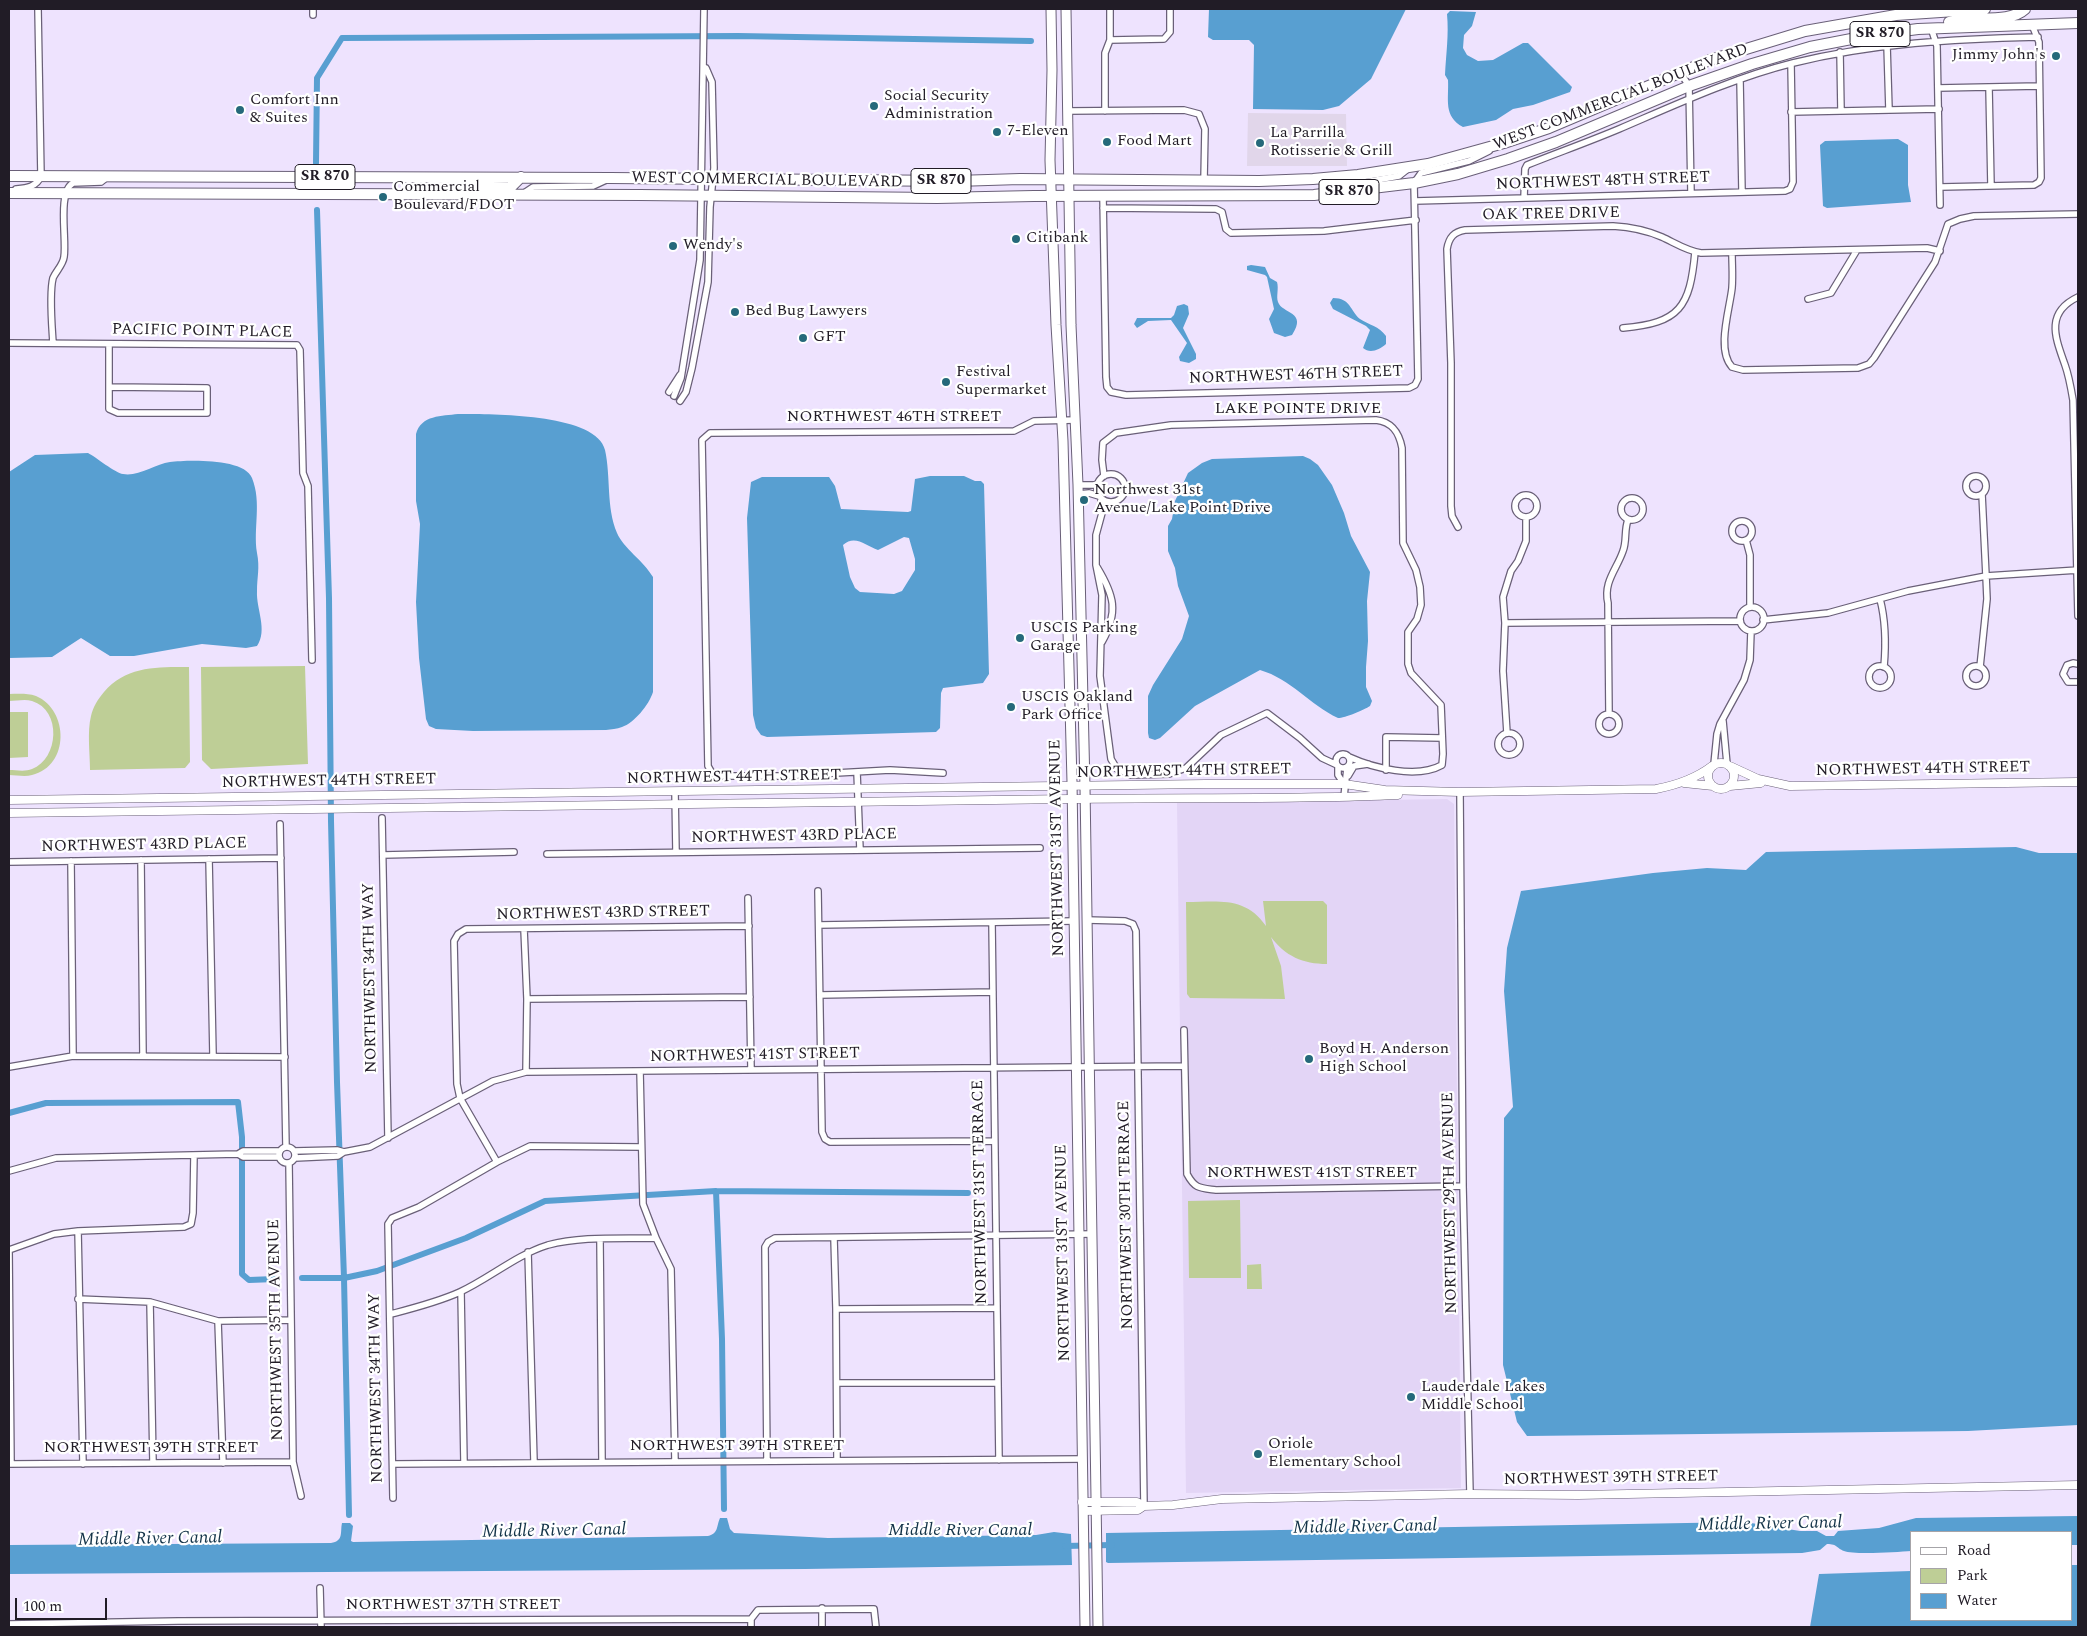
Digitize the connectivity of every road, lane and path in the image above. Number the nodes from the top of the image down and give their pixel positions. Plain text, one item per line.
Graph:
1 (38, 9) edge
2 (704, 9) edge
3 (1051, 9) edge
4 (1066, 9) edge
5 (1110, 9) edge
6 (1170, 9) edge
7 (1985, 9) edge
8 (2026, 9) edge
9 (2078, 23) edge
10 (2032, 24) junction
11 (1932, 28) junction
12 (2038, 37) junction
13 (1110, 40) junction
14 (1937, 40) junction
15 (1887, 45) junction
16 (1840, 52) junction
17 (704, 61) junction
18 (1791, 64) junction
19 (1680, 72) junction
20 (1740, 80) junction
21 (1689, 86) junction
22 (2039, 86) junction
23 (1938, 88) junction
24 (1989, 88) junction
25 (1689, 99) junction
26 (1939, 109) junction
27 (1889, 110) junction
28 (1068, 111) junction
29 (1105, 111) junction
30 (1792, 112) junction
31 (1841, 112) junction
32 (1504, 143) junction
33 (1411, 167) junction
34 (9, 176) edge
35 (41, 176) junction
36 (110, 176) junction
37 (521, 177) junction
38 (610, 178) junction
39 (702, 179) junction
40 (1051, 179) junction
41 (1069, 179) junction
42 (714, 180) junction
43 (1204, 180) junction
44 (1414, 183) junction
45 (1991, 186) junction
46 (1941, 187) junction
47 (9, 192) edge
48 (1742, 192) junction
49 (66, 193) junction
50 (1691, 194) junction
51 (411, 195) junction
52 (520, 195) junction
53 (1314, 195) junction
54 (1052, 196) junction
55 (1069, 196) junction
56 (1103, 196) junction
57 (701, 197) junction
58 (712, 197) junction
59 (1524, 198) junction
60 (1415, 201) junction
61 (1940, 205) dead end
62 (1103, 208) junction
63 (2078, 214) edge
64 (1416, 220) junction
65 (1857, 250) junction
66 (1940, 251) junction
67 (1695, 252) junction
68 (1732, 252) junction
69 (2078, 297) edge
70 (1808, 299) dead end
71 (1623, 328) dead end
72 (9, 343) edge
73 (52, 343) junction
74 (109, 344) junction
75 (109, 387) junction
76 (672, 394) dead end
77 (680, 401) dead end
78 (1062, 420) junction
79 (1076, 420) junction
80 (710, 434) joint
81 (1104, 476) junction
82 (1098, 482) junction
83 (1078, 490) junction
84 (1982, 494) dead end
85 (1100, 496) junction
86 (1110, 502) junction
87 (1102, 513) junction
88 (1526, 517) dead end
89 (1628, 520) dead end
90 (1458, 527) dead end
91 (1746, 540) dead end
92 (1096, 565) junction
93 (2078, 570) edge
94 (1986, 576) junction
95 (1880, 599) junction
96 (1750, 607) junction
97 (2078, 616) edge
98 (1740, 620) junction
99 (1764, 620) junction
100 (1608, 622) junction
101 (1505, 623) junction
102 (1751, 631) junction
103 (1101, 644) junction
104 (2078, 657) edge
105 (312, 660) dead end
106 (2077, 664) edge
107 (1884, 667) dead end
108 (1980, 667) dead end
109 (2078, 682) edge
110 (1610, 714) dead end
111 (1723, 721) junction
112 (1507, 733) dead end
113 (1442, 738) junction
114 (1716, 742) junction
115 (1724, 742) junction
116 (1337, 763) junction
117 (1351, 763) junction
118 (1713, 765) junction
119 (1729, 765) junction
120 (1386, 770) junction
121 (857, 772) junction
122 (943, 773) dead end
123 (1346, 780) junction
124 (1768, 782) junction
125 (2078, 782) edge
126 (1682, 783) junction
127 (1713, 786) junction
128 (1730, 786) junction
129 (1072, 787) junction
130 (1085, 787) junction
131 (960, 788) junction
132 (859, 790) junction
133 (675, 792) junction
134 (1460, 792) junction
135 (385, 796) junction
136 (1344, 798) junction
137 (1072, 799) junction
138 (1085, 799) junction
139 (9, 800) edge
140 (960, 802) junction
141 (859, 804) junction
142 (675, 806) junction
143 (386, 810) junction
144 (9, 814) edge
145 (382, 818) dead end
146 (280, 824) dead end
147 (1040, 848) dead end
148 (860, 850) junction
149 (514, 852) dead end
150 (676, 852) junction
151 (547, 854) dead end
152 (384, 855) junction
153 (281, 858) junction
154 (209, 859) junction
155 (141, 860) junction
156 (71, 861) junction
157 (9, 862) edge
158 (818, 891) dead end
159 (748, 898) dead end
160 (1087, 920) junction
161 (1074, 921) junction
162 (992, 923) junction
163 (819, 925) junction
164 (749, 926) junction
165 (524, 929) junction
166 (993, 992) junction
167 (820, 995) junction
168 (750, 997) junction
169 (527, 999) junction
170 (1184, 1030) dead end
171 (213, 1055) junction
172 (73, 1056) junction
173 (143, 1056) junction
174 (285, 1057) junction
175 (1076, 1066) junction
176 (1089, 1066) junction
177 (1138, 1066) junction
178 (1184, 1066) junction
179 (9, 1067) edge
180 (993, 1068) junction
181 (822, 1069) junction
182 (751, 1070) junction
183 (640, 1071) junction
184 (526, 1072) junction
185 (460, 1098) junction
186 (388, 1138) junction
187 (994, 1141) junction
188 (640, 1147) junction
189 (294, 1151) junction
190 (282, 1152) junction
191 (319, 1154) junction
192 (194, 1155) junction
193 (295, 1158) junction
194 (498, 1162) junction
195 (288, 1163) junction
196 (9, 1172) edge
197 (1463, 1186) junction
198 (78, 1231) junction
199 (1078, 1234) junction
200 (1092, 1234) junction
201 (995, 1236) junction
202 (656, 1238) junction
203 (834, 1238) junction
204 (600, 1240) junction
205 (9, 1250) edge
206 (528, 1252) junction
207 (460, 1292) junction
208 (78, 1299) junction
209 (150, 1302) junction
210 (996, 1308) junction
211 (836, 1309) junction
212 (390, 1314) junction
213 (218, 1320) junction
214 (290, 1320) junction
215 (837, 1383) junction
216 (997, 1383) junction
217 (1082, 1459) junction
218 (837, 1460) junction
219 (999, 1460) junction
220 (602, 1461) junction
221 (767, 1461) junction
222 (293, 1462) junction
223 (534, 1462) junction
224 (675, 1462) junction
225 (153, 1463) junction
226 (223, 1463) junction
227 (464, 1463) junction
228 (10, 1464) edge
229 (83, 1464) junction
230 (393, 1464) junction
231 (2078, 1485) edge
232 (1470, 1494) junction
233 (301, 1496) dead end
234 (393, 1498) dead end
235 (1082, 1506) junction
236 (1096, 1506) junction
237 (1144, 1506) junction
238 (320, 1588) dead end
239 (822, 1608) junction
240 (538, 1619) junction
241 (608, 1619) junction
242 (674, 1619) junction
243 (751, 1619) junction
244 (320, 1620) junction
245 (472, 1620) junction
246 (9, 1624) edge
247 (178, 1624) edge
248 (250, 1624) edge
249 (321, 1627) edge
250 (472, 1627) edge
251 (538, 1627) edge
252 (608, 1627) edge
253 (674, 1627) edge
254 (751, 1627) edge
255 (822, 1627) edge
256 (876, 1627) edge
257 (1085, 1627) edge
258 (1098, 1627) edge

1 - 35 street
2 - 17 street
3 - 40 main road, NORTHWEST 31ST AVENUE
4 - 28 main road, NORTHWEST 31ST AVENUE
5 - 13 street
6 - 13 street
7 - 19 highway, WEST COMMERCIAL BOULEVARD / SR 870
8 - 11 highway
9 - 10 highway, WEST COMMERCIAL BOULEVARD / SR 870
10 - 11 highway, WEST COMMERCIAL BOULEVARD / SR 870
10 - 12 street
11 - 14 street
11 - 21 highway, WEST COMMERCIAL BOULEVARD / SR 870
12 - 14 street
12 - 22 street
13 - 29 street
14 - 15 street
14 - 23 street
15 - 16 street
15 - 27 street
16 - 18 street
16 - 31 street
17 - 39 street
17 - 42 street
18 - 20 street
18 - 30 street
19 - 21 street
19 - 32 highway, WEST COMMERCIAL BOULEVARD / SR 870
20 - 25 street
20 - 48 street
21 - 25 street
21 - 44 highway, WEST COMMERCIAL BOULEVARD / SR 870
22 - 24 street
22 - 45 street
23 - 24 street
23 - 26 street
24 - 45 street
25 - 50 street
25 - 59 street
26 - 27 street
26 - 46 street
27 - 31 street
28 - 29 street
28 - 41 main road, NORTHWEST 31ST AVENUE
29 - 43 street
30 - 31 street
30 - 48 street, NORTHWEST 48TH STREET
32 - 33 highway, WEST COMMERCIAL BOULEVARD / SR 870
32 - 44 street, WEST COMMERCIAL BOULEVARD
33 - 43 highway, WEST COMMERCIAL BOULEVARD / SR 870
33 - 53 street, WEST COMMERCIAL BOULEVARD
34 - 35 highway, WEST COMMERCIAL BOULEVARD / SR 870
35 - 36 highway, WEST COMMERCIAL BOULEVARD / SR 870
35 - 47 street, WEST COMMERCIAL BOULEVARD
36 - 37 highway, WEST COMMERCIAL BOULEVARD / SR 870
36 - 49 street, WEST COMMERCIAL BOULEVARD
37 - 38 highway, WEST COMMERCIAL BOULEVARD / SR 870
37 - 51 highway
38 - 39 highway, WEST COMMERCIAL BOULEVARD / SR 870
38 - 52 street, WEST COMMERCIAL BOULEVARD
39 - 42 highway, WEST COMMERCIAL BOULEVARD / SR 870
39 - 57 street
40 - 41 highway, WEST COMMERCIAL BOULEVARD / SR 870
40 - 42 highway, WEST COMMERCIAL BOULEVARD / SR 870
40 - 54 main road, NORTHWEST 31ST AVENUE
41 - 43 highway, WEST COMMERCIAL BOULEVARD / SR 870
41 - 55 main road, NORTHWEST 31ST AVENUE
42 - 58 street
44 - 53 highway, WEST COMMERCIAL BOULEVARD / SR 870
44 - 60 street
45 - 46 street
46 - 61 street
47 - 49 highway, WEST COMMERCIAL BOULEVARD / SR 870
48 - 50 street, NORTHWEST 48TH STREET
49 - 51 highway, WEST COMMERCIAL BOULEVARD / SR 870
49 - 73 street
50 - 59 street, NORTHWEST 48TH STREET
51 - 52 highway, WEST COMMERCIAL BOULEVARD / SR 870
52 - 57 highway, WEST COMMERCIAL BOULEVARD / SR 870
53 - 56 highway, WEST COMMERCIAL BOULEVARD / SR 870
54 - 55 highway, WEST COMMERCIAL BOULEVARD / SR 870
54 - 58 highway, WEST COMMERCIAL BOULEVARD / SR 870
54 - 78 main road, NORTHWEST 31ST AVENUE
55 - 56 highway, WEST COMMERCIAL BOULEVARD / SR 870
55 - 79 main road, NORTHWEST 31ST AVENUE
56 - 62 street
57 - 58 highway, WEST COMMERCIAL BOULEVARD / SR 870
57 - 76 street
58 - 77 street
59 - 60 street, NORTHWEST 48TH STREET
60 - 64 street
62 - 64 street
62 - 64 street, NORTHWEST 46TH STREET
63 - 66 street
65 - 66 street, OAK TREE DRIVE
65 - 68 street, OAK TREE DRIVE
65 - 70 street
66 - 68 street
67 - 68 street, OAK TREE DRIVE
67 - 71 street
67 - 90 street, OAK TREE DRIVE
69 - 93 street
72 - 73 street, PACIFIC POINT PLACE
73 - 74 street, PACIFIC POINT PLACE
74 - 75 street
74 - 105 street, PACIFIC POINT PLACE
75 - 75 street
78 - 79 street, NORTHWEST 46TH STREET
78 - 80 street, NORTHWEST 46TH STREET
78 - 129 main road, NORTHWEST 31ST AVENUE
79 - 83 main road, NORTHWEST 31ST AVENUE
80 - 121 street, NORTHWEST 44TH STREET
81 - 82 street
81 - 86 street
81 - 113 street, LAKE POINTE DRIVE
82 - 83 street
82 - 85 street
83 - 85 street
83 - 130 main road, NORTHWEST 31ST AVENUE
84 - 94 street
85 - 86 street
85 - 87 street
86 - 87 street
87 - 92 street
88 - 101 street
89 - 100 street
91 - 96 street
92 - 103 street
92 - 103 street
93 - 94 street
93 - 97 street
94 - 95 street
94 - 108 street
95 - 99 street
95 - 107 street
96 - 98 street
96 - 99 street
98 - 100 street
98 - 102 street
99 - 102 street
100 - 101 street
100 - 110 street
101 - 112 street
102 - 111 street
103 - 116 street, LAKE POINTE DRIVE
104 - 106 street
106 - 109 street
111 - 114 street
111 - 115 street
113 - 120 street, LAKE POINTE DRIVE
113 - 120 street
114 - 115 street
114 - 118 street
115 - 119 street
116 - 117 street, LAKE POINTE DRIVE
116 - 117 street, LAKE POINTE DRIVE
116 - 123 street
117 - 120 street, LAKE POINTE DRIVE
117 - 123 street
118 - 119 street
118 - 126 street, NORTHWEST 44TH STREET
118 - 127 street
119 - 124 street, NORTHWEST 44TH STREET
119 - 128 street
121 - 122 street, NORTHWEST 44TH STREET
121 - 132 street
123 - 130 street, NORTHWEST 44TH STREET
123 - 134 street, NORTHWEST 44TH STREET
123 - 136 street
124 - 125 street, NORTHWEST 44TH STREET
124 - 128 street, NORTHWEST 44TH STREET
126 - 127 street, NORTHWEST 44TH STREET
126 - 134 street, NORTHWEST 44TH STREET
127 - 128 street
129 - 130 street, NORTHWEST 44TH STREET
129 - 131 street, NORTHWEST 44TH STREET
129 - 137 main road, NORTHWEST 31ST AVENUE
130 - 138 main road, NORTHWEST 31ST AVENUE
131 - 132 street, NORTHWEST 44TH STREET
131 - 140 street
132 - 133 street, NORTHWEST 44TH STREET
132 - 141 street
133 - 135 street, NORTHWEST 44TH STREET
133 - 142 street
134 - 136 street, NORTHWEST 44TH STREET
134 - 197 street, NORTHWEST 29TH AVENUE
135 - 139 street, NORTHWEST 44TH STREET
135 - 143 street
136 - 138 street, NORTHWEST 44TH STREET
137 - 138 street, NORTHWEST 44TH STREET
137 - 140 street, NORTHWEST 44TH STREET
137 - 161 main road, NORTHWEST 31ST AVENUE
138 - 160 main road, NORTHWEST 31ST AVENUE
140 - 141 street, NORTHWEST 44TH STREET
141 - 142 street, NORTHWEST 44TH STREET
141 - 148 street
142 - 143 street, NORTHWEST 44TH STREET
142 - 150 street
143 - 144 street, NORTHWEST 44TH STREET
145 - 152 street, NORTHWEST 34TH WAY
146 - 153 street
147 - 148 street, NORTHWEST 43RD PLACE
148 - 150 street, NORTHWEST 43RD PLACE
149 - 152 street
150 - 151 street, NORTHWEST 43RD PLACE
152 - 186 street, NORTHWEST 34TH WAY
153 - 154 street, NORTHWEST 43RD PLACE
153 - 174 street
154 - 155 street, NORTHWEST 43RD PLACE
154 - 171 street
155 - 156 street, NORTHWEST 43RD PLACE
155 - 173 street
156 - 157 street, NORTHWEST 43RD PLACE
156 - 172 street
158 - 163 street
159 - 164 street
160 - 176 main road, NORTHWEST 31ST AVENUE
160 - 177 street, NORTHWEST 30TH TERRACE
161 - 162 street
161 - 175 main road, NORTHWEST 31ST AVENUE
162 - 163 street
162 - 166 street, NORTHWEST 31ST TERRACE
163 - 167 street
164 - 165 street, NORTHWEST 43RD STREET
164 - 168 street
165 - 169 street
165 - 185 street, NORTHWEST 43RD STREET
166 - 167 street
166 - 180 street, NORTHWEST 31ST TERRACE
167 - 181 street
168 - 169 street
168 - 182 street
169 - 184 street
170 - 178 street, NORTHWEST 41ST STREET
171 - 173 street
171 - 174 street
172 - 173 street
172 - 179 street
174 - 190 street
175 - 176 street, NORTHWEST 41ST STREET
175 - 180 street, NORTHWEST 41ST STREET
175 - 199 main road, NORTHWEST 31ST AVENUE
176 - 177 street, NORTHWEST 41ST STREET
176 - 200 main road, NORTHWEST 31ST AVENUE
177 - 178 street, NORTHWEST 41ST STREET
177 - 237 street, NORTHWEST 30TH TERRACE
178 - 197 street, NORTHWEST 41ST STREET
180 - 181 street, NORTHWEST 41ST STREET
180 - 187 street, NORTHWEST 31ST TERRACE
181 - 182 street, NORTHWEST 41ST STREET
181 - 187 street
182 - 183 street, NORTHWEST 41ST STREET
183 - 184 street, NORTHWEST 41ST STREET
183 - 188 street
184 - 185 street, NORTHWEST 41ST STREET
185 - 186 street, NORTHWEST 41ST STREET
185 - 194 street
186 - 191 street, NORTHWEST 41ST STREET
187 - 201 street, NORTHWEST 31ST TERRACE
188 - 194 street
188 - 202 street
189 - 190 street
189 - 191 street, NORTHWEST 41ST STREET
189 - 193 street
190 - 192 street
190 - 195 street
191 - 193 street, NORTHWEST 41ST STREET
192 - 196 street
192 - 198 street
193 - 195 street
194 - 212 street, NORTHWEST 34TH WAY
195 - 214 street, NORTHWEST 35TH AVENUE
197 - 232 street, NORTHWEST 29TH AVENUE
198 - 205 street
198 - 208 street
199 - 200 street
199 - 201 street
199 - 217 main road, NORTHWEST 31ST AVENUE
200 - 236 main road, NORTHWEST 31ST AVENUE
201 - 203 street
201 - 210 street, NORTHWEST 31ST TERRACE
202 - 204 street
202 - 224 street
203 - 211 street
203 - 221 street
204 - 206 street
204 - 220 street
205 - 228 street
206 - 207 street
206 - 223 street
207 - 212 street
207 - 227 street
208 - 209 street
208 - 229 street
209 - 213 street
209 - 225 street
210 - 211 street
210 - 216 street, NORTHWEST 31ST TERRACE
211 - 215 street
212 - 230 street, NORTHWEST 34TH WAY
213 - 214 street
213 - 226 street
214 - 222 street, NORTHWEST 35TH AVENUE
215 - 216 street
215 - 218 street
216 - 219 street, NORTHWEST 31ST TERRACE
217 - 219 street, NORTHWEST 39TH STREET
217 - 235 main road, NORTHWEST 31ST AVENUE
218 - 219 street, NORTHWEST 39TH STREET
218 - 221 street, NORTHWEST 39TH STREET
220 - 223 street, NORTHWEST 39TH STREET
220 - 224 street, NORTHWEST 39TH STREET
221 - 224 street, NORTHWEST 39TH STREET
222 - 226 street, NORTHWEST 39TH STREET
222 - 233 street, NORTHWEST 35TH AVENUE
223 - 227 street, NORTHWEST 39TH STREET
225 - 226 street, NORTHWEST 39TH STREET
225 - 229 street, NORTHWEST 39TH STREET
227 - 230 street, NORTHWEST 39TH STREET
228 - 229 street, NORTHWEST 39TH STREET
230 - 234 street, NORTHWEST 34TH WAY
231 - 232 street, NORTHWEST 39TH STREET
232 - 237 street, NORTHWEST 39TH STREET
235 - 236 street, NORTHWEST 39TH STREET
235 - 257 main road, NORTHWEST 31ST AVENUE
236 - 237 street, NORTHWEST 39TH STREET
236 - 258 main road, NORTHWEST 31ST AVENUE
238 - 244 street
239 - 243 street, NORTHWEST 37TH STREET
239 - 255 street
239 - 256 street, NORTHWEST 37TH STREET
240 - 241 street, NORTHWEST 37TH STREET
240 - 245 street, NORTHWEST 37TH STREET
240 - 251 street
241 - 242 street, NORTHWEST 37TH STREET
241 - 252 street
242 - 243 street, NORTHWEST 37TH STREET
242 - 253 street
243 - 254 street
244 - 245 street, NORTHWEST 37TH STREET
244 - 248 street, NORTHWEST 37TH STREET
244 - 249 street
245 - 250 street
246 - 247 street, NORTHWEST 37TH STREET
247 - 248 street, NORTHWEST 37TH STREET

